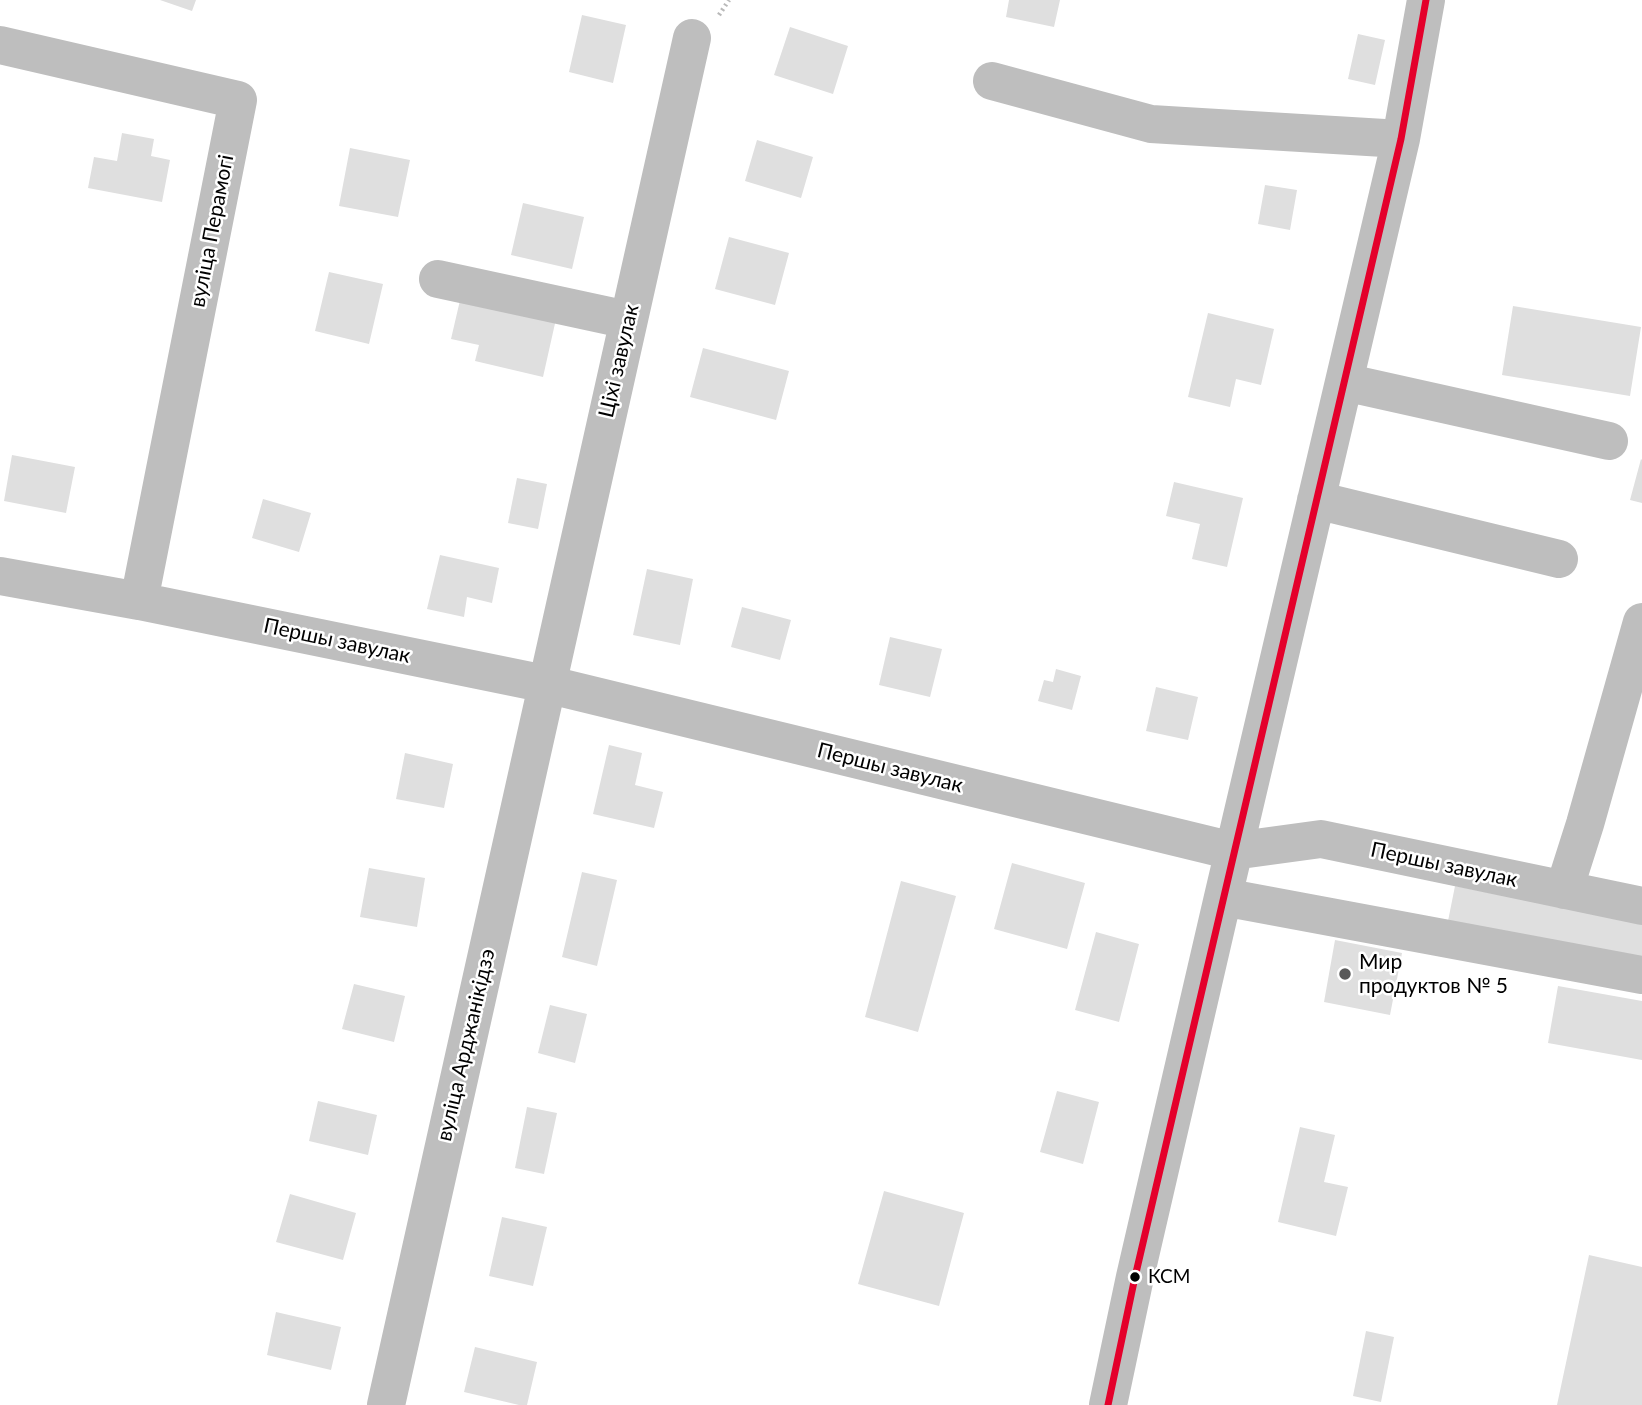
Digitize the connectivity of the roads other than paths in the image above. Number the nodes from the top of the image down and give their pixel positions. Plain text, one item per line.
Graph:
1 (1426, 0) edge
2 (692, 38) dead end
3 (0, 45) edge
4 (992, 81) dead end
5 (1401, 139) junction
6 (438, 279) dead end
7 (628, 320) junction
8 (1344, 382) junction
9 (1609, 441) dead end
10 (1316, 500) junction
11 (1559, 559) dead end
12 (0, 576) edge
13 (139, 601) junction
14 (1642, 622) edge
15 (547, 684) junction
16 (1233, 851) junction
17 (1564, 890) junction
18 (1223, 897) junction
19 (1642, 906) edge
20 (1642, 975) edge
21 (386, 1405) edge
22 (1108, 1405) edge

1 - 5 street
2 - 7 street, Ціхі завулак
3 - 13 street, вуліца Перамогі
4 - 5 street
5 - 8 street
6 - 7 street
7 - 15 street, Ціхі завулак
8 - 9 street
8 - 10 street
10 - 11 street
10 - 16 street
12 - 13 street, Першы завулак
13 - 15 street, Першы завулак
14 - 17 street
15 - 16 street, Першы завулак
15 - 21 street, вуліца Арджанікідзэ
16 - 17 street, Першы завулак
16 - 18 street
17 - 19 street, Першы завулак
18 - 20 street
18 - 22 street

